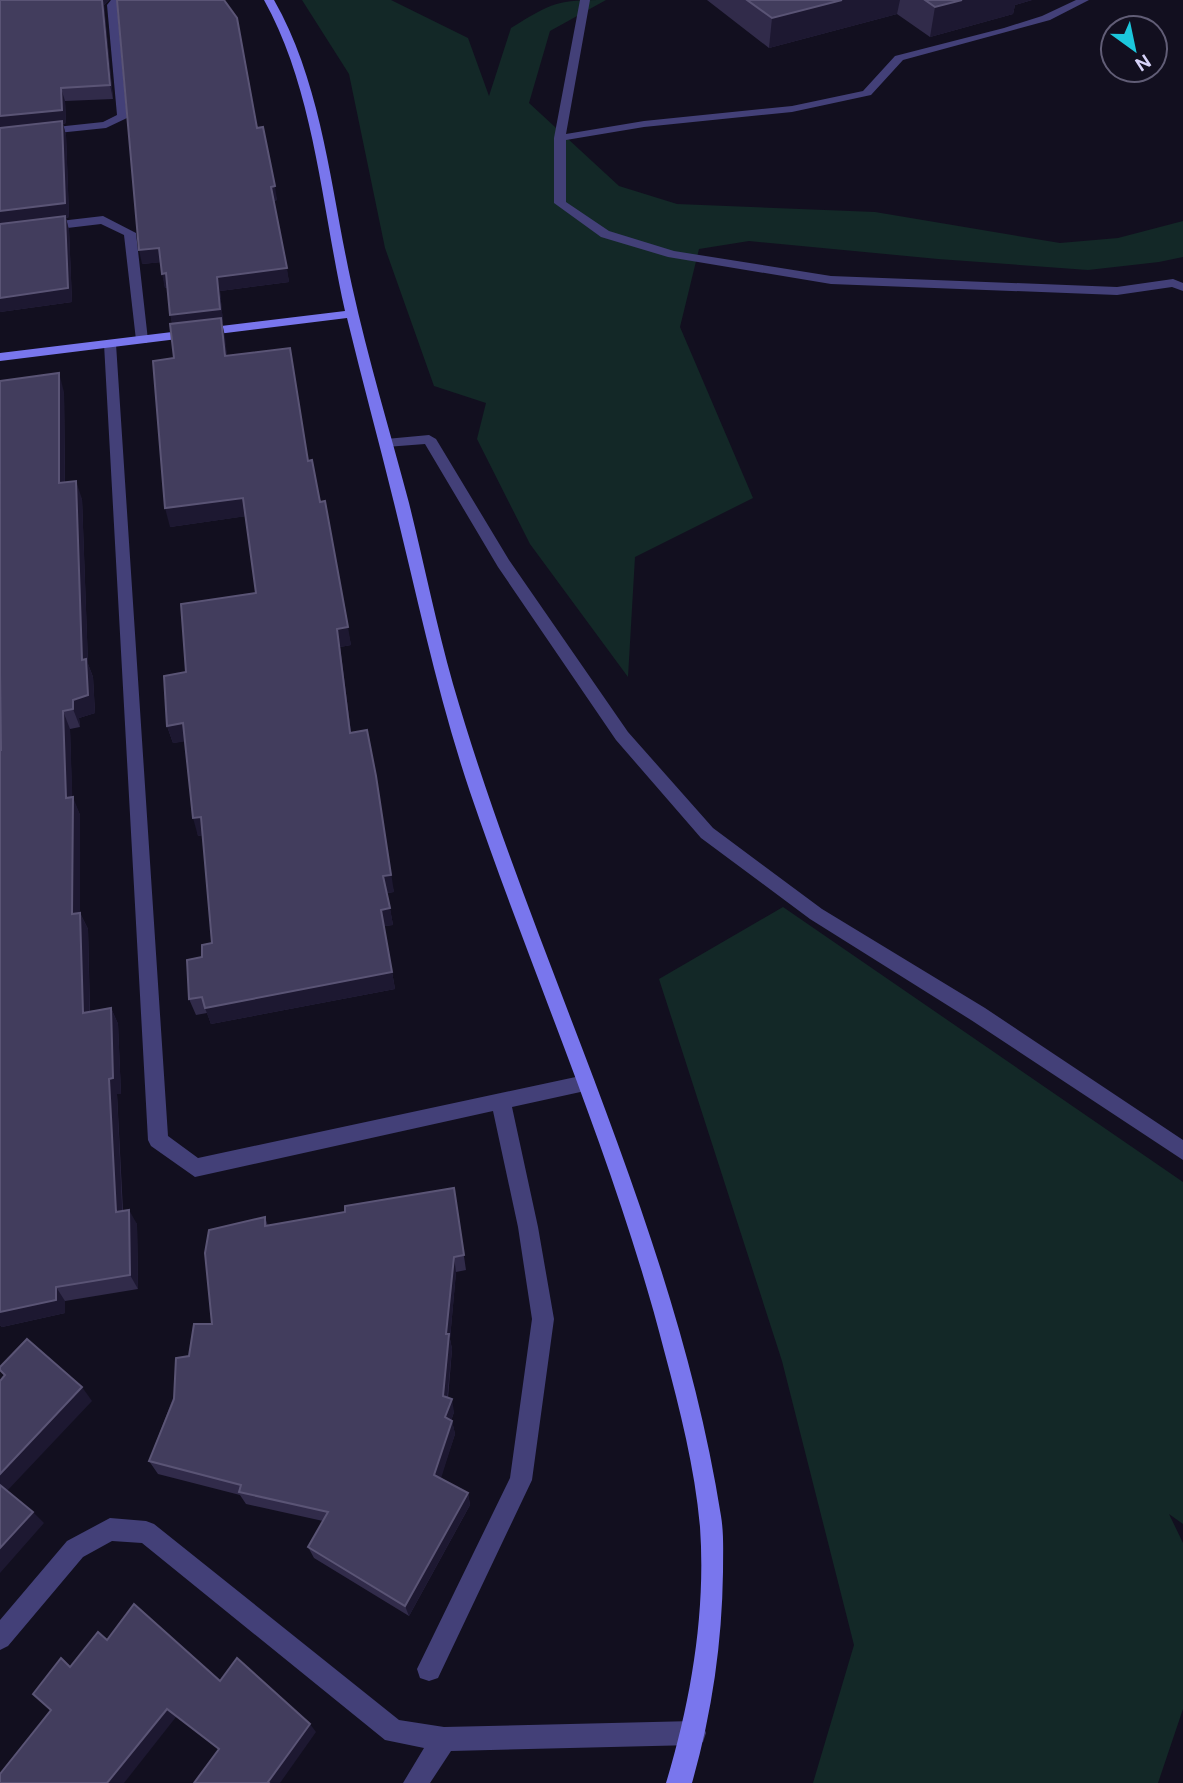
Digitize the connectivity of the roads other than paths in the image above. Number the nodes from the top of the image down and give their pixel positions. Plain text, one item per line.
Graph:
1 (116, 0) edge
2 (269, 0) edge
3 (585, 0) edge
4 (1084, 0) edge
5 (0, 136) edge
6 (560, 138) junction
7 (0, 232) edge
8 (1183, 287) edge
9 (352, 314) junction
10 (142, 340) junction
11 (110, 344) junction
12 (0, 357) edge
13 (386, 443) junction
14 (585, 1083) junction
15 (501, 1103) junction
16 (1183, 1151) edge
17 (0, 1638) edge
18 (429, 1669) dead end
19 (694, 1733) junction
20 (444, 1739) junction
21 (416, 1783) edge
22 (679, 1783) edge

1 - 5 street
2 - 9 street
3 - 6 street
4 - 6 street
6 - 8 street
7 - 10 street
9 - 10 street
9 - 13 street
10 - 11 street
11 - 12 street
11 - 15 street
13 - 14 street
13 - 16 street
14 - 15 street
14 - 19 street
15 - 18 street
17 - 20 street
19 - 20 street
19 - 22 street
20 - 21 street

